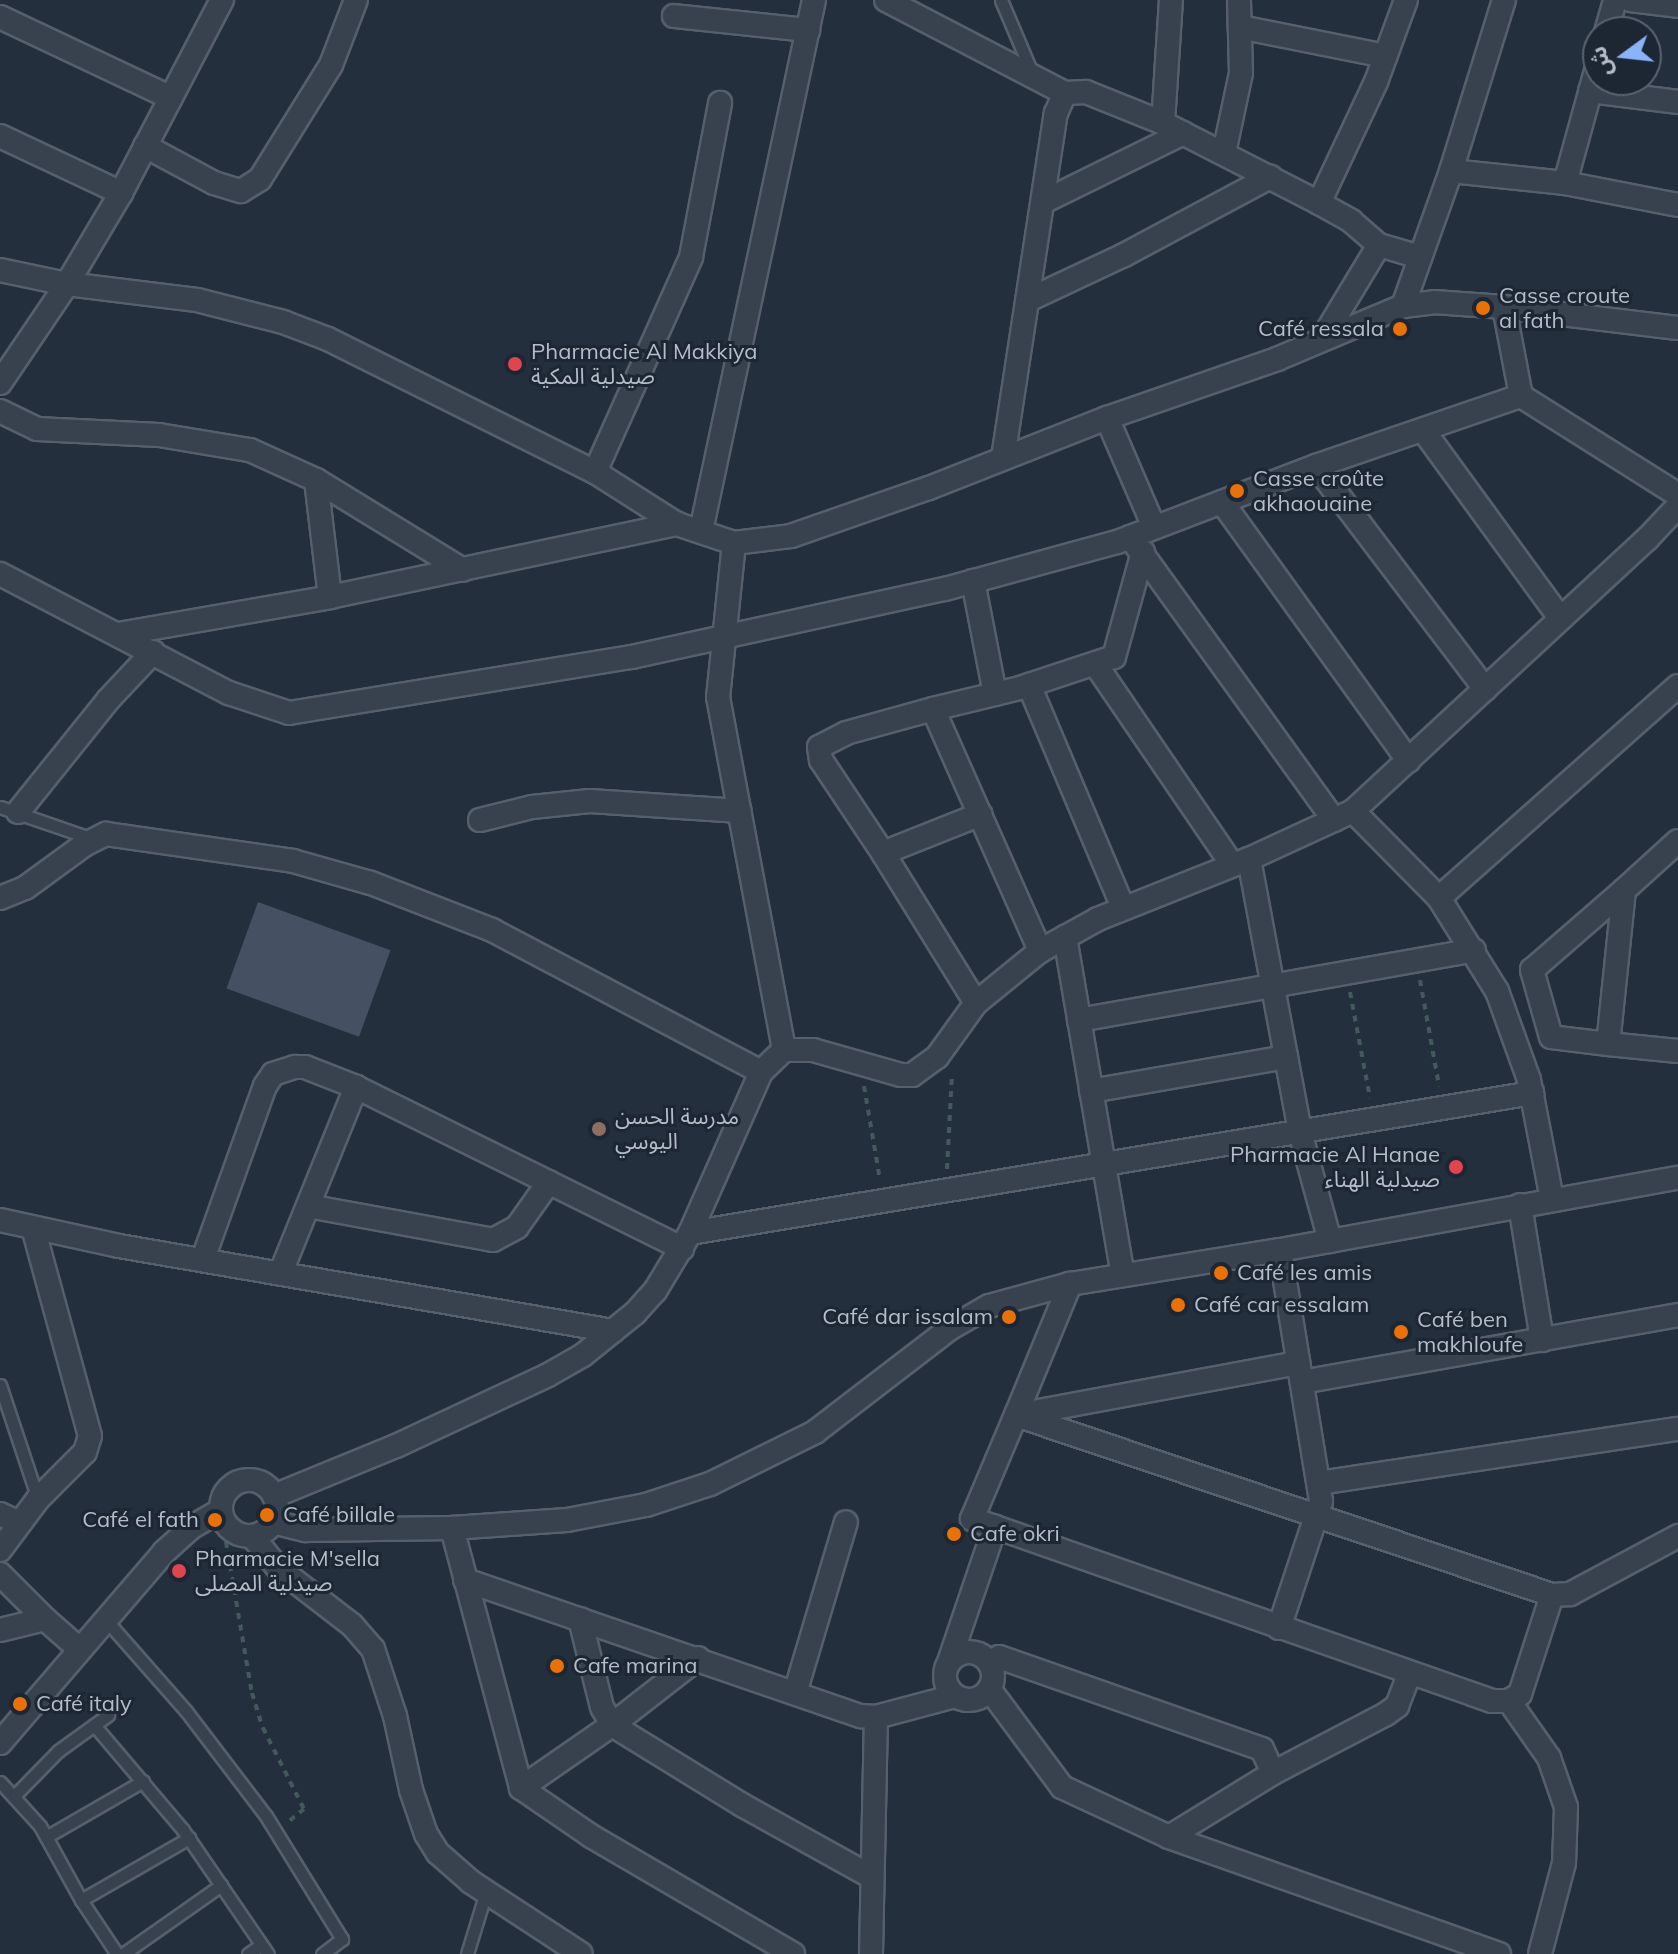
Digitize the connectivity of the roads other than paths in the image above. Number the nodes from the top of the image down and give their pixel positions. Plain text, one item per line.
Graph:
1 (356, 0) edge
2 (814, 0) edge
3 (886, 0) edge
4 (1001, 0) edge
5 (1171, 0) edge
6 (1239, 0) edge
7 (1406, 0) edge
8 (1504, 0) edge
9 (1630, 0) edge
10 (215, 2) edge
11 (1678, 6) edge
12 (674, 16) dead end
13 (0, 17) edge
14 (1240, 27) junction
15 (808, 30) junction
16 (1385, 56) junction
17 (1034, 77) junction
18 (1065, 93) junction
19 (1589, 96) edge
20 (1630, 96) edge
21 (171, 98) junction
22 (1678, 102) edge
23 (720, 103) dead end
24 (1173, 128) junction
25 (0, 136) edge
26 (145, 146) junction
27 (1224, 153) junction
28 (1451, 171) junction
29 (1270, 177) junction
30 (1565, 183) junction
31 (121, 193) junction
32 (1043, 202) junction
33 (1319, 203) junction
34 (1678, 205) edge
35 (1379, 245) junction
36 (1420, 257) junction
37 (0, 270) edge
38 (67, 284) junction
39 (1028, 300) junction
40 (1403, 306) junction
41 (1504, 307) junction
42 (1678, 328) edge
43 (1323, 338) junction
44 (0, 383) edge
45 (1521, 396) junction
46 (0, 411) edge
47 (1107, 418) junction
48 (1423, 430) junction
49 (1003, 458) junction
50 (1316, 466) junction
51 (595, 472) junction
52 (316, 480) junction
53 (1678, 495) edge
54 (1222, 502) junction
55 (1678, 506) edge
56 (677, 524) junction
57 (1154, 527) junction
58 (701, 531) junction
59 (734, 543) junction
60 (1136, 545) junction
61 (463, 570) junction
62 (0, 574) edge
63 (973, 581) junction
64 (330, 597) junction
65 (1560, 618) junction
66 (119, 634) junction
67 (722, 640) junction
68 (153, 652) junction
69 (1096, 665) junction
70 (1029, 685) junction
71 (1678, 686) edge
72 (1485, 689) junction
73 (995, 694) junction
74 (933, 709) junction
75 (1409, 761) junction
76 (9, 810) edge
77 (740, 811) junction
78 (981, 814) junction
79 (1344, 815) junction
80 (480, 820) dead end
81 (94, 839) junction
82 (1678, 841) edge
83 (883, 853) junction
84 (1240, 862) junction
85 (1624, 890) junction
86 (0, 898) edge
87 (1439, 898) junction
88 (1123, 908) junction
89 (1065, 937) junction
90 (1474, 950) junction
91 (1040, 951) junction
92 (1272, 987) junction
93 (976, 1003) junction
94 (1079, 1020) junction
95 (1608, 1044) junction
96 (784, 1050) junction
97 (1678, 1051) edge
98 (1286, 1057) junction
99 (761, 1072) junction
100 (356, 1087) junction
101 (1091, 1091) junction
102 (1532, 1093) junction
103 (1300, 1132) junction
104 (1104, 1166) junction
105 (1678, 1178) edge
106 (549, 1182) junction
107 (1552, 1199) junction
108 (1520, 1205) junction
109 (308, 1206) junction
110 (0, 1220) edge
111 (33, 1228) junction
112 (686, 1241) junction
113 (1330, 1241) junction
114 (1280, 1250) junction
115 (203, 1259) junction
116 (281, 1272) junction
117 (1123, 1275) junction
118 (1070, 1284) junction
119 (1678, 1315) edge
120 (613, 1331) junction
121 (1542, 1340) junction
122 (1300, 1372) junction
123 (0, 1385) edge
124 (1016, 1415) junction
125 (1678, 1429) edge
126 (1319, 1483) junction
127 (274, 1496) junction
128 (38, 1499) junction
129 (1317, 1515) junction
130 (222, 1516) junction
131 (9, 1519) edge
132 (273, 1522) junction
133 (846, 1522) dead end
134 (995, 1527) junction
135 (452, 1528) junction
136 (252, 1536) junction
137 (1678, 1536) edge
138 (0, 1550) edge
139 (0, 1574) edge
140 (465, 1580) junction
141 (1552, 1595) junction
142 (105, 1618) junction
143 (45, 1619) junction
144 (580, 1619) junction
145 (1279, 1628) junction
146 (0, 1630) edge
147 (78, 1648) junction
148 (698, 1658) junction
149 (990, 1664) junction
150 (948, 1665) junction
151 (1409, 1674) junction
152 (990, 1690) junction
153 (795, 1693) junction
154 (945, 1699) junction
155 (1509, 1701) junction
156 (108, 1715) dead end
157 (876, 1717) junction
158 (94, 1725) junction
159 (612, 1725) junction
160 (0, 1743) edge
161 (1273, 1773) junction
162 (143, 1781) junction
163 (0, 1782) edge
164 (521, 1788) junction
165 (14, 1796) junction
166 (46, 1837) junction
167 (1169, 1837) junction
168 (189, 1838) junction
169 (872, 1877) junction
170 (221, 1885) junction
171 (486, 1892) junction
172 (81, 1900) junction
173 (264, 1949) edge
174 (120, 1954) edge
175 (248, 1954) edge
176 (322, 1954) edge
177 (467, 1954) edge
178 (581, 1954) edge
179 (793, 1954) edge
180 (871, 1954) edge
181 (1499, 1954) edge
182 (1540, 1954) edge

1 - 26 street
2 - 15 street
3 - 17 street
4 - 17 lane
5 - 24 street
6 - 14 street
7 - 16 street
8 - 28 street
9 - 11 street
10 - 21 street
12 - 15 street
13 - 21 street
14 - 16 street
14 - 27 street
15 - 58 street
16 - 33 street
17 - 18 street
18 - 24 street
18 - 32 street
19 - 30 street
20 - 22 street
21 - 26 street
23 - 51 street
24 - 27 street
24 - 32 street
25 - 31 street
26 - 31 street
27 - 29 street
28 - 30 street
28 - 36 street
29 - 33 street
29 - 39 street
30 - 34 street
31 - 38 street
32 - 39 street
33 - 35 street
35 - 36 street
35 - 43 street
36 - 40 street
37 - 38 street
38 - 44 street
38 - 51 street
39 - 49 street
40 - 41 street
40 - 43 street
41 - 42 street
41 - 45 street
43 - 47 street
45 - 48 street
45 - 53 street
46 - 52 street
47 - 49 street
47 - 57 street
48 - 50 street
48 - 65 street
49 - 59 street
50 - 54 street
50 - 72 street
51 - 56 street
52 - 61 street
52 - 64 street
54 - 57 street
54 - 75 street
55 - 65 street
56 - 58 street
56 - 61 street
57 - 60 street
58 - 59 street
59 - 67 street
60 - 63 street
60 - 69 street
60 - 79 street
61 - 64 street
62 - 66 street
63 - 67 street
63 - 73 street
64 - 66 street
65 - 72 street
66 - 68 street
67 - 68 street
67 - 77 street
68 - 76 street
69 - 70 street
69 - 84 street
70 - 73 street
70 - 88 street
71 - 87 street
72 - 75 street
73 - 74 street
74 - 78 street
74 - 83 street
75 - 79 street
76 - 81 lane
77 - 80 street
77 - 96 street
78 - 83 street
78 - 91 street
79 - 84 street
79 - 87 street
81 - 86 street
81 - 99 street
82 - 85 street
83 - 93 street
84 - 88 street
84 - 92 street
85 - 95 street
85 - 95 street
87 - 90 street
88 - 89 street
89 - 91 street
89 - 94 street
90 - 92 street
90 - 102 street
91 - 93 street
92 - 94 street
92 - 98 street
93 - 96 street
94 - 101 street
95 - 97 street
96 - 99 street
98 - 101 street
98 - 103 street
99 - 112 street
100 - 106 street
100 - 109 street
100 - 115 street
101 - 104 street
102 - 103 street
102 - 107 street
103 - 104 street
103 - 113 street
104 - 112 street
104 - 117 street
105 - 107 street
106 - 109 street
106 - 112 street
107 - 108 street
108 - 113 street
108 - 121 street
109 - 116 street
110 - 111 street
111 - 115 street
111 - 128 street
112 - 120 street
113 - 114 street
114 - 117 street
114 - 122 street
115 - 116 street
116 - 120 street
117 - 118 street
118 - 124 street
118 - 135 street
119 - 121 street
120 - 127 street
121 - 122 street
122 - 124 street
122 - 126 street
123 - 128 lane
124 - 129 street
124 - 134 street
125 - 126 street
126 - 129 street
127 - 130 street
127 - 132 street
128 - 131 street
129 - 141 street
129 - 145 street
130 - 136 street
130 - 142 street
131 - 138 street
132 - 135 street
132 - 136 street
133 - 153 street
134 - 145 street
134 - 150 street
135 - 140 street
136 - 171 street
137 - 141 street
139 - 143 street
140 - 144 street
140 - 164 street
141 - 155 street
142 - 147 street
142 - 176 lane
143 - 146 street
143 - 147 street
144 - 148 street
144 - 159 street
145 - 151 street
147 - 160 street
148 - 153 street
148 - 159 street
149 - 150 street
149 - 152 street
149 - 161 street
150 - 154 street
151 - 155 street
151 - 161 street
152 - 154 street
152 - 167 street
153 - 157 street
154 - 157 street
155 - 182 street
156 - 158 lane
157 - 169 street
158 - 162 lane
158 - 165 lane
159 - 164 street
159 - 169 street
161 - 167 street
162 - 166 lane
162 - 168 lane
163 - 165 lane
164 - 179 street
165 - 166 lane
166 - 172 lane
167 - 181 street
168 - 170 lane
168 - 172 lane
169 - 180 street
170 - 173 lane
170 - 174 lane
171 - 177 lane
171 - 178 street
172 - 174 lane
173 - 175 lane

